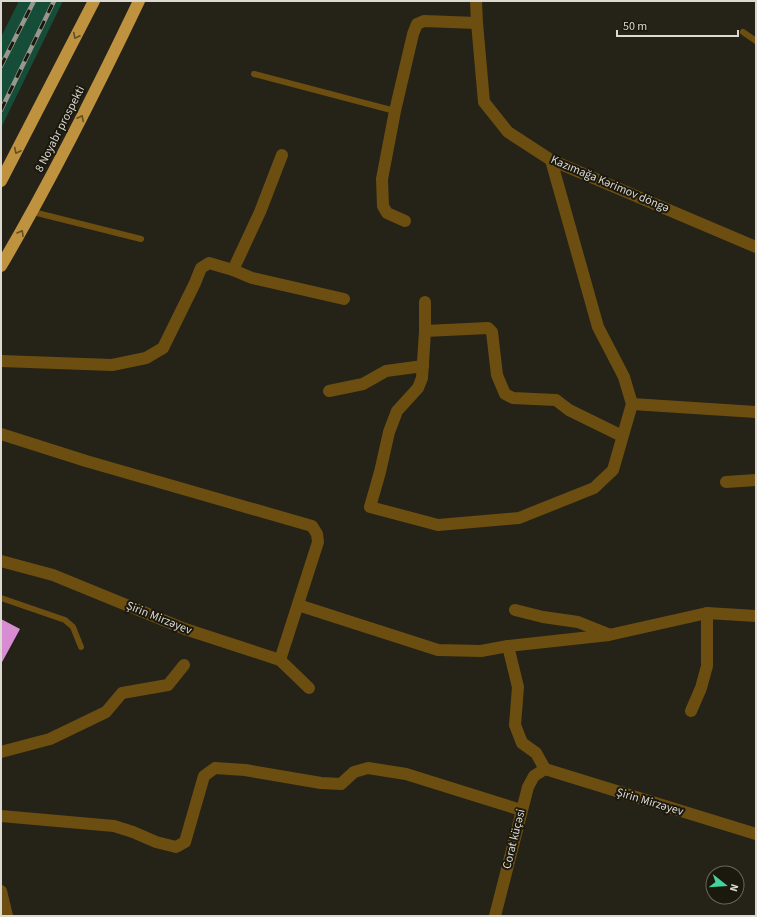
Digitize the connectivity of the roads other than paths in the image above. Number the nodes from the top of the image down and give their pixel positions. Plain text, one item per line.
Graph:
1 (94, 1) edge
2 (138, 1) edge
3 (476, 1) edge
4 (477, 23) junction
5 (743, 32) dead end
6 (756, 41) edge
7 (254, 74) dead end
8 (395, 111) junction
9 (282, 155) dead end
10 (551, 160) junction
11 (1, 181) edge
12 (33, 212) junction
13 (405, 221) dead end
14 (141, 239) dead end
15 (756, 247) edge
16 (1, 266) edge
17 (233, 270) junction
18 (344, 299) dead end
19 (425, 302) dead end
20 (425, 331) junction
21 (1, 361) edge
22 (422, 366) junction
23 (329, 391) dead end
24 (632, 404) junction
25 (756, 412) edge
26 (1, 434) edge
27 (622, 436) junction
28 (756, 480) edge
29 (726, 482) dead end
30 (1, 561) edge
31 (1, 598) edge
32 (298, 605) junction
33 (516, 610) dead end
34 (707, 613) junction
35 (756, 616) edge
36 (609, 635) junction
37 (508, 646) junction
38 (81, 647) dead end
39 (280, 660) junction
40 (184, 665) dead end
41 (309, 688) dead end
42 (691, 711) dead end
43 (1, 752) edge
44 (545, 769) junction
45 (521, 810) junction
46 (1, 816) edge
47 (756, 834) edge
48 (1, 891) edge
49 (7, 916) edge
50 (495, 916) edge

1 -> 11 highway
12 -> 2 highway, 8 Noyabr prospekti
3 - 4 street, Kazımağa Kərimov döngə
4 - 8 street
4 - 10 street, Kazımağa Kərimov döngə
5 - 6 lane
7 - 8 lane
8 - 13 street
9 - 17 street
10 - 15 street, Kazımağa Kərimov döngə
10 - 24 street
12 - 14 lane
16 -> 12 highway, 8 Noyabr prospekti
17 - 18 street
17 - 21 street
19 - 20 street
20 - 22 street
20 - 27 street
22 - 23 street
22 - 27 street
24 - 25 street
24 - 27 street
26 - 32 street
28 - 29 street
30 - 39 street, Şirin Mirzəyev
31 - 38 lane
32 - 37 street
32 - 39 street
33 - 36 street
34 - 35 street
34 - 36 street
34 - 42 street
36 - 37 street
37 - 44 street
39 - 41 street, Şirin Mirzəyev
40 - 43 street
44 - 45 street, Corat küçəsi
44 - 47 street, Şirin Mirzəyev
45 - 46 street
45 - 50 street, Corat küçəsi
48 - 49 street

